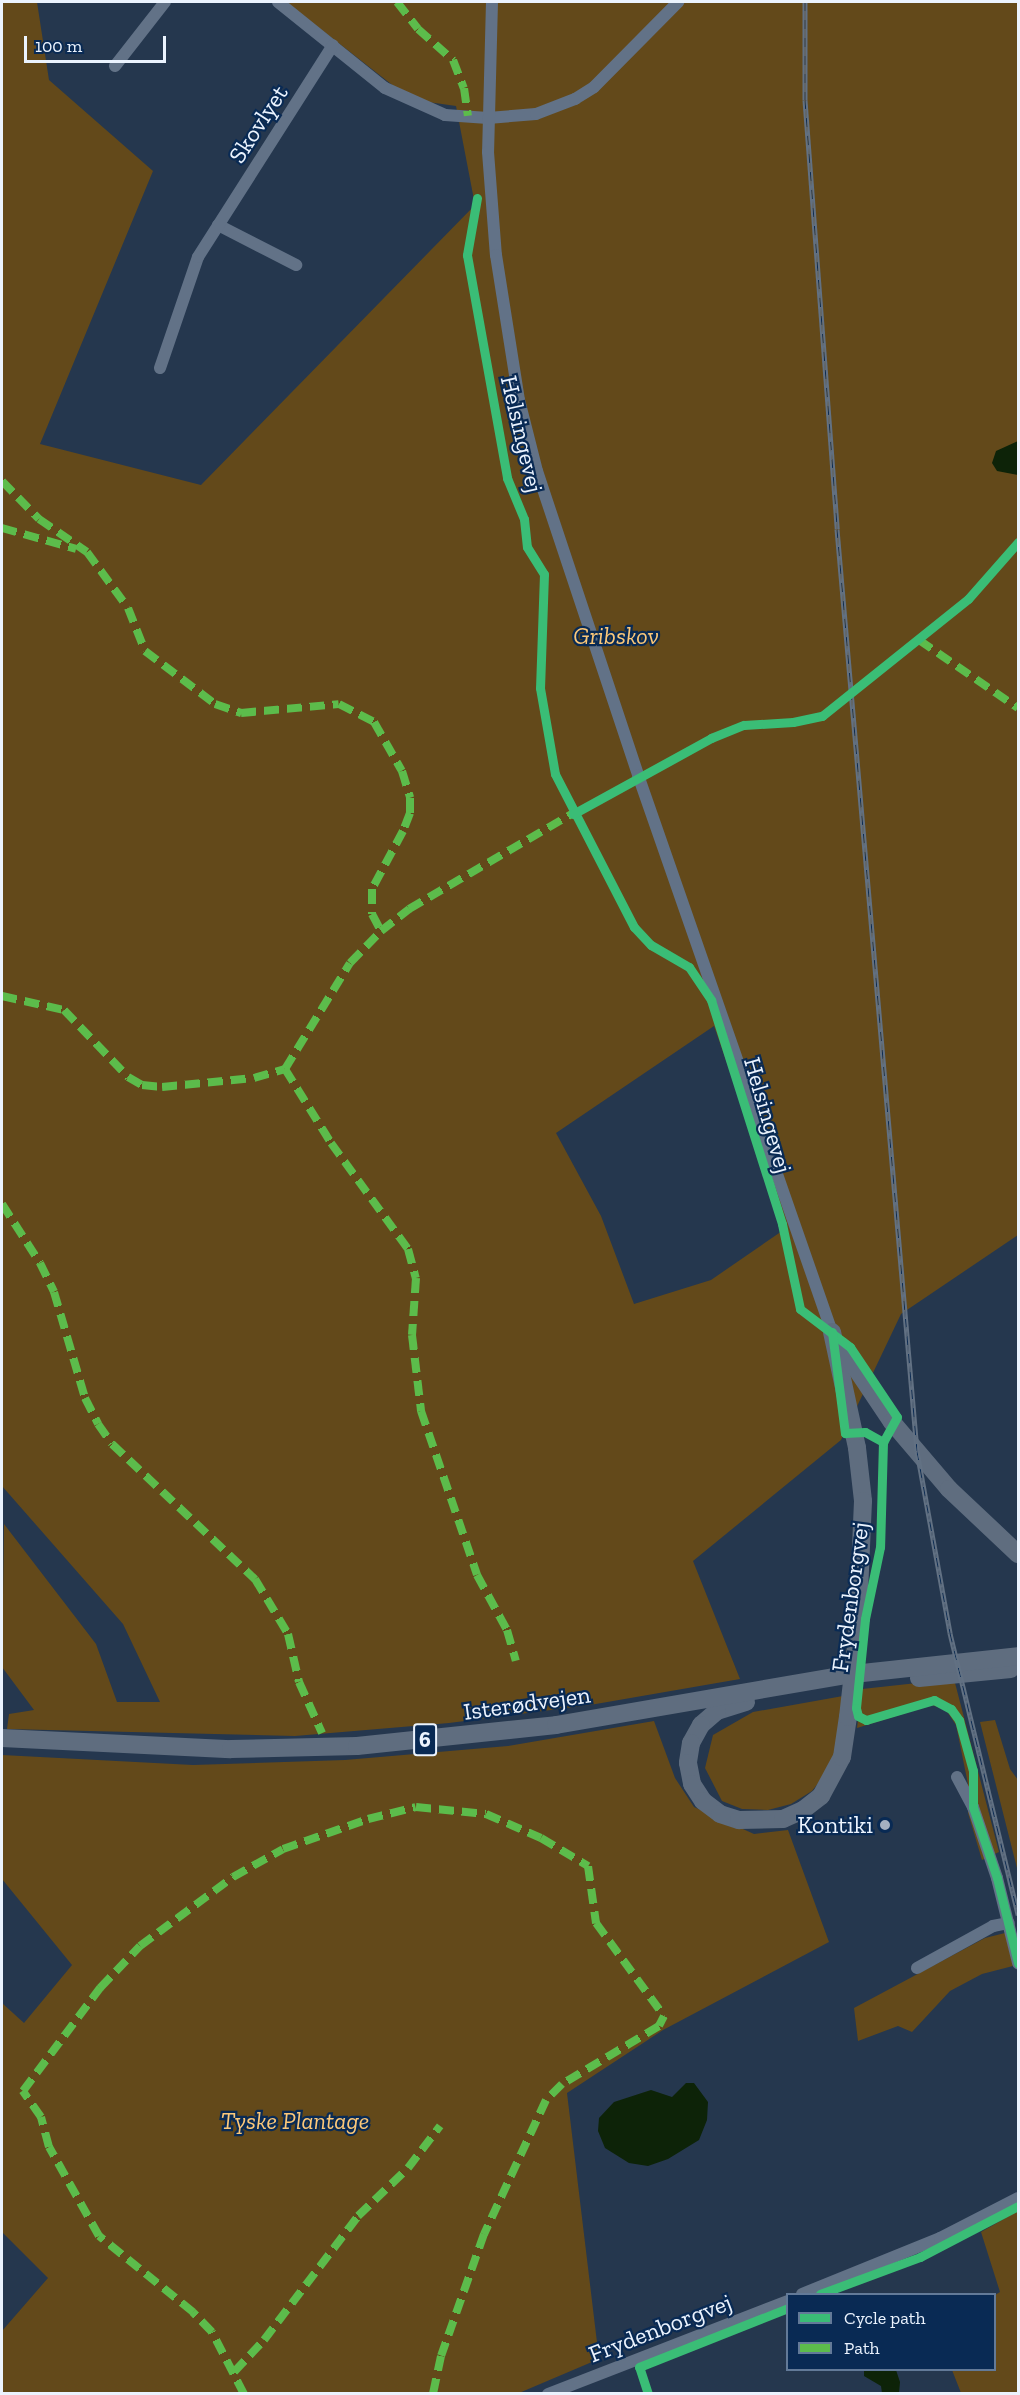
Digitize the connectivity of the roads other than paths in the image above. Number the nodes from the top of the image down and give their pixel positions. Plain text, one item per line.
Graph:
1 (165, 2) edge
2 (278, 2) edge
3 (492, 2) edge
4 (678, 2) edge
5 (333, 45) junction
6 (115, 66) dead end
7 (488, 118) junction
8 (218, 225) junction
9 (296, 265) dead end
10 (159, 368) dead end
11 (832, 1332) junction
12 (1018, 1554) edge
13 (1018, 1656) edge
14 (1018, 1668) edge
15 (2, 1738) edge
16 (957, 1777) dead end
17 (1009, 1923) junction
18 (1018, 1963) edge
19 (918, 1968) dead end
20 (1018, 2198) edge
21 (807, 2293) edge
22 (786, 2302) edge
23 (548, 2394) edge

1 - 6 street
2 - 5 street
3 - 7 street, Helsingevej
4 - 7 street
5 - 7 street
5 - 8 street, Skovlyet
7 - 11 street, Helsingevej
8 - 9 street
8 - 10 street, Skovlyet
11 - 12 highway
11 - 14 highway, bridge
13 - 15 highway, Isterødvejen / 6
16 - 17 street
17 - 18 street
17 - 19 street
20 - 21 street
22 - 23 street, Frydenborgvej

